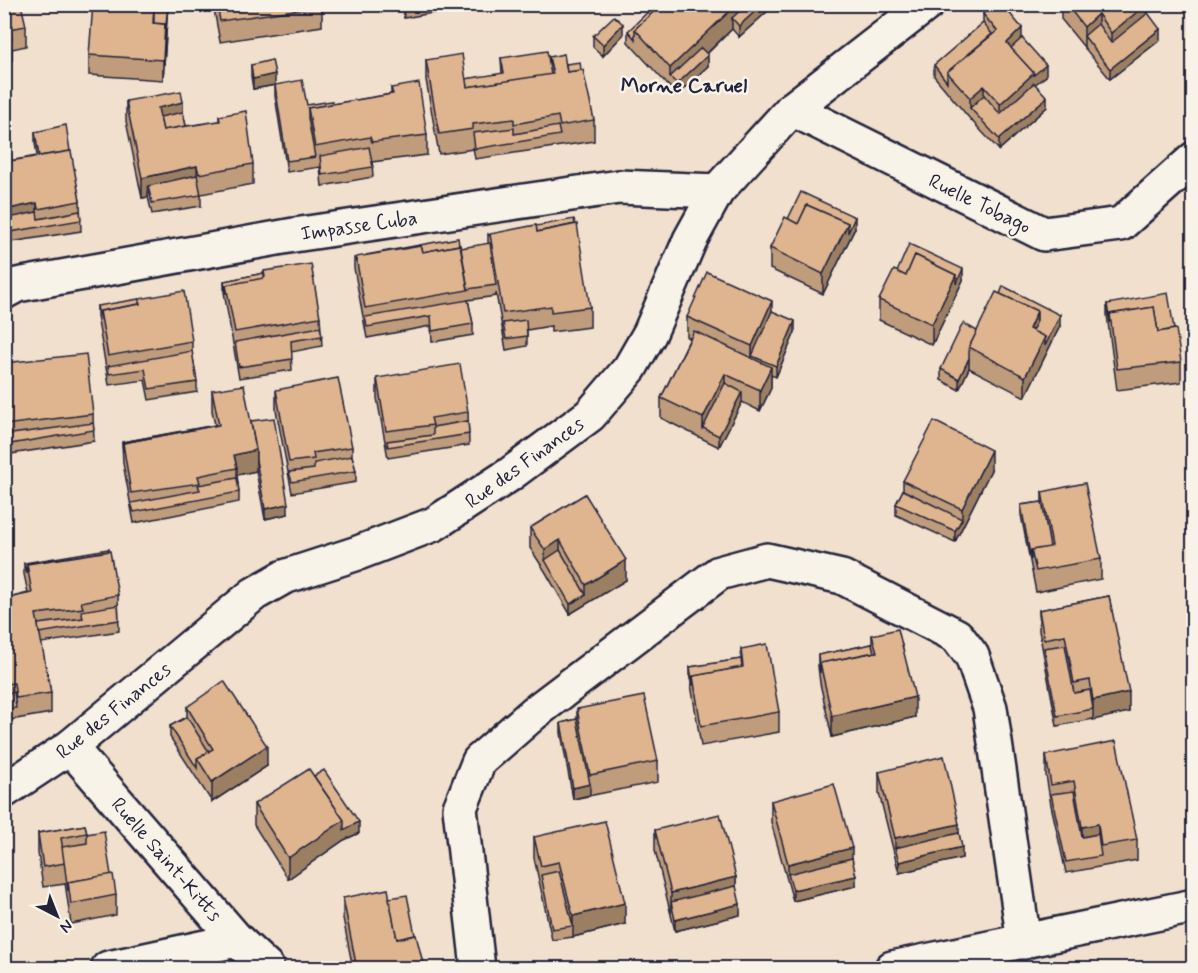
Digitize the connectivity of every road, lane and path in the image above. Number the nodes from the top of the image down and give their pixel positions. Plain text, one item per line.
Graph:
1 (927, 4) edge
2 (792, 109) junction
3 (1194, 159) edge
4 (717, 191) junction
5 (4, 292) edge
6 (70, 747) junction
7 (4, 791) edge
8 (1194, 906) edge
9 (237, 940) junction
10 (1024, 942) junction
11 (941, 963) edge
12 (108, 969) edge
13 (267, 969) edge
14 (478, 969) edge
15 (892, 969) edge

1 - 2 street, Rue des Finances
2 - 3 street, Ruelle Tobago
2 - 4 street, Rue des Finances
4 - 5 street, Impasse Cuba
4 - 6 street, Rue des Finances
6 - 7 street, Rue des Finances
6 - 9 street, Ruelle Saint-Kitts
8 - 10 street
9 - 12 street
9 - 13 street, Ruelle Saint-Kitts
10 - 11 street
10 - 14 street
11 - 15 street

